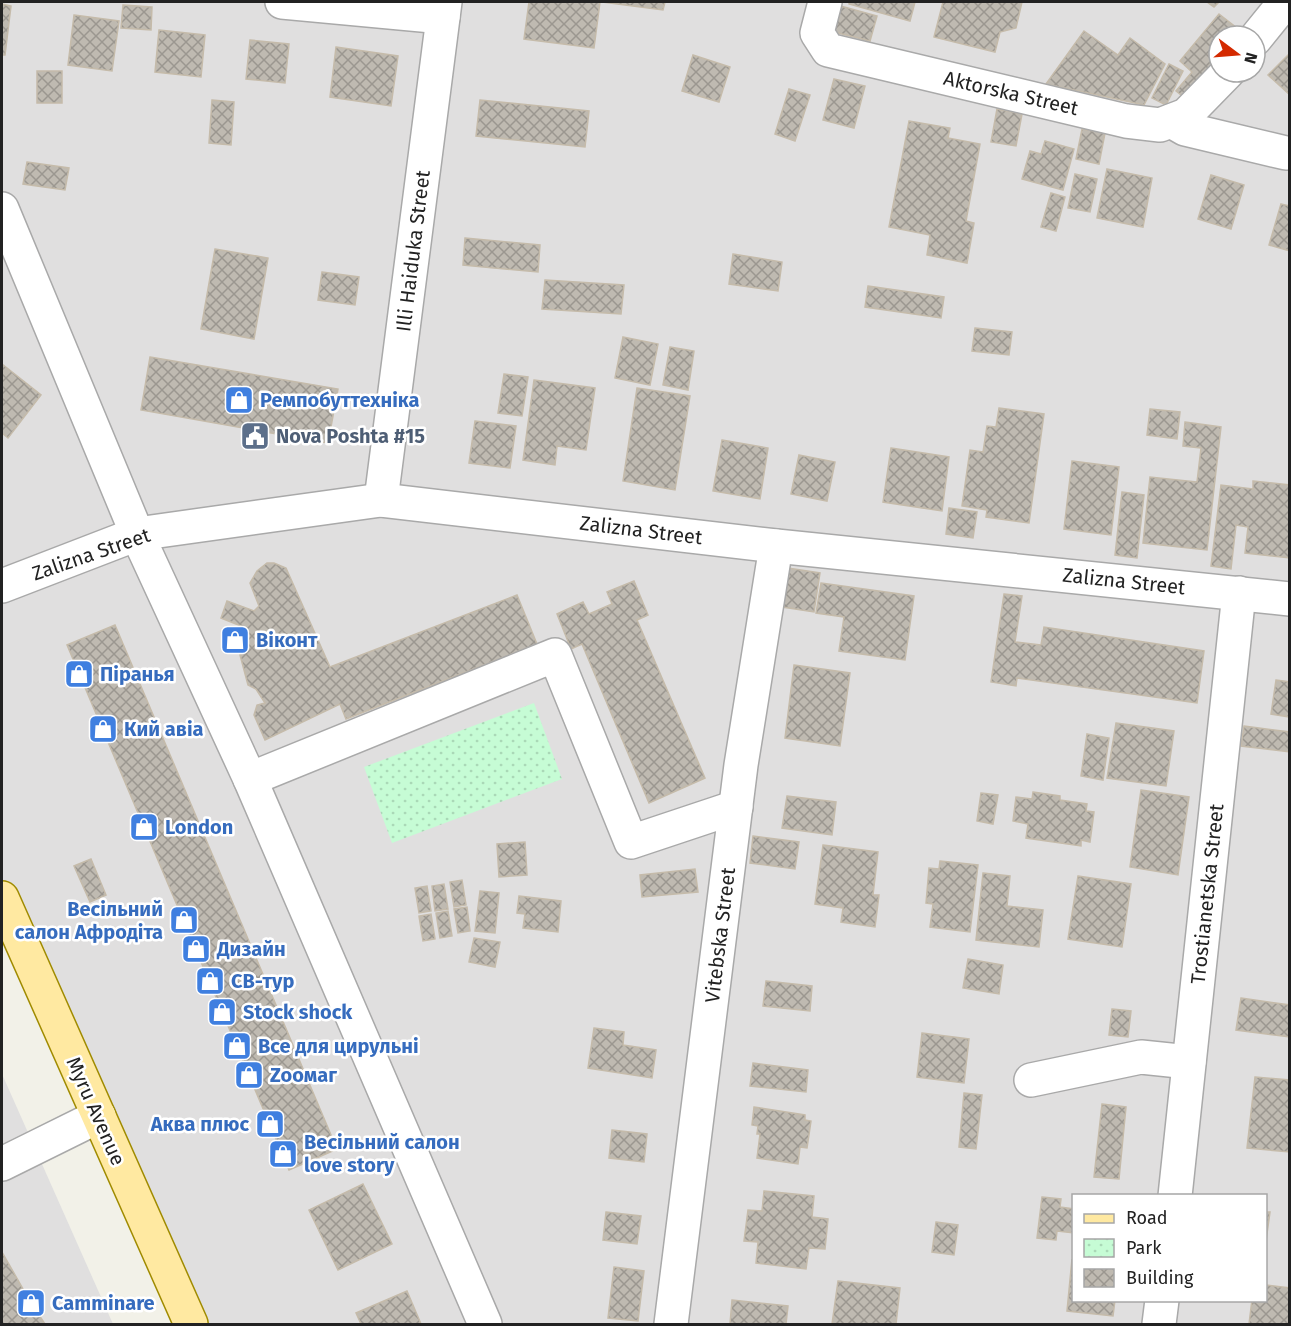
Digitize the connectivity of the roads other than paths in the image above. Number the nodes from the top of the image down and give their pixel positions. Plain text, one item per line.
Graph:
1 (282, 2) edge
2 (825, 2) edge
3 (1285, 2) edge
4 (444, 9) edge
5 (1267, 24) edge
6 (1216, 84) edge
7 (1171, 121) junction
8 (1286, 153) dead end
9 (2, 209) edge
10 (381, 500) junction
11 (137, 534) junction
12 (776, 546) junction
13 (2, 586) edge
14 (1239, 593) junction
15 (1290, 599) edge
16 (250, 779) junction
17 (736, 807) junction
18 (2, 898) edge
19 (1189, 1062) junction
20 (1030, 1080) dead end
21 (99, 1116) junction
22 (2, 1164) edge
23 (1175, 1194) edge
24 (1162, 1302) edge
25 (191, 1324) edge
26 (485, 1324) edge
27 (671, 1324) edge
28 (1159, 1324) edge

1 - 4 street
2 - 7 street, Aktorska Street
3 - 5 street
4 - 10 street, Illi Haiduka Street
6 - 7 street
7 - 8 street
9 - 11 street
10 - 11 street, Zalizna Street
10 - 12 street, Zalizna Street
11 - 13 street, Zalizna Street
11 - 16 street
12 - 14 street, Zalizna Street
12 - 17 street, Vitebska Street
14 - 15 street, Zalizna Street
14 - 19 street, Trostianetska Street
16 - 17 street
16 - 26 street
17 - 27 street, Vitebska Street
18 - 21 main road, Myru Avenue
19 - 20 street
19 - 23 street, Trostianetska Street
21 - 22 street
21 - 25 main road, Myru Avenue
24 - 28 street

